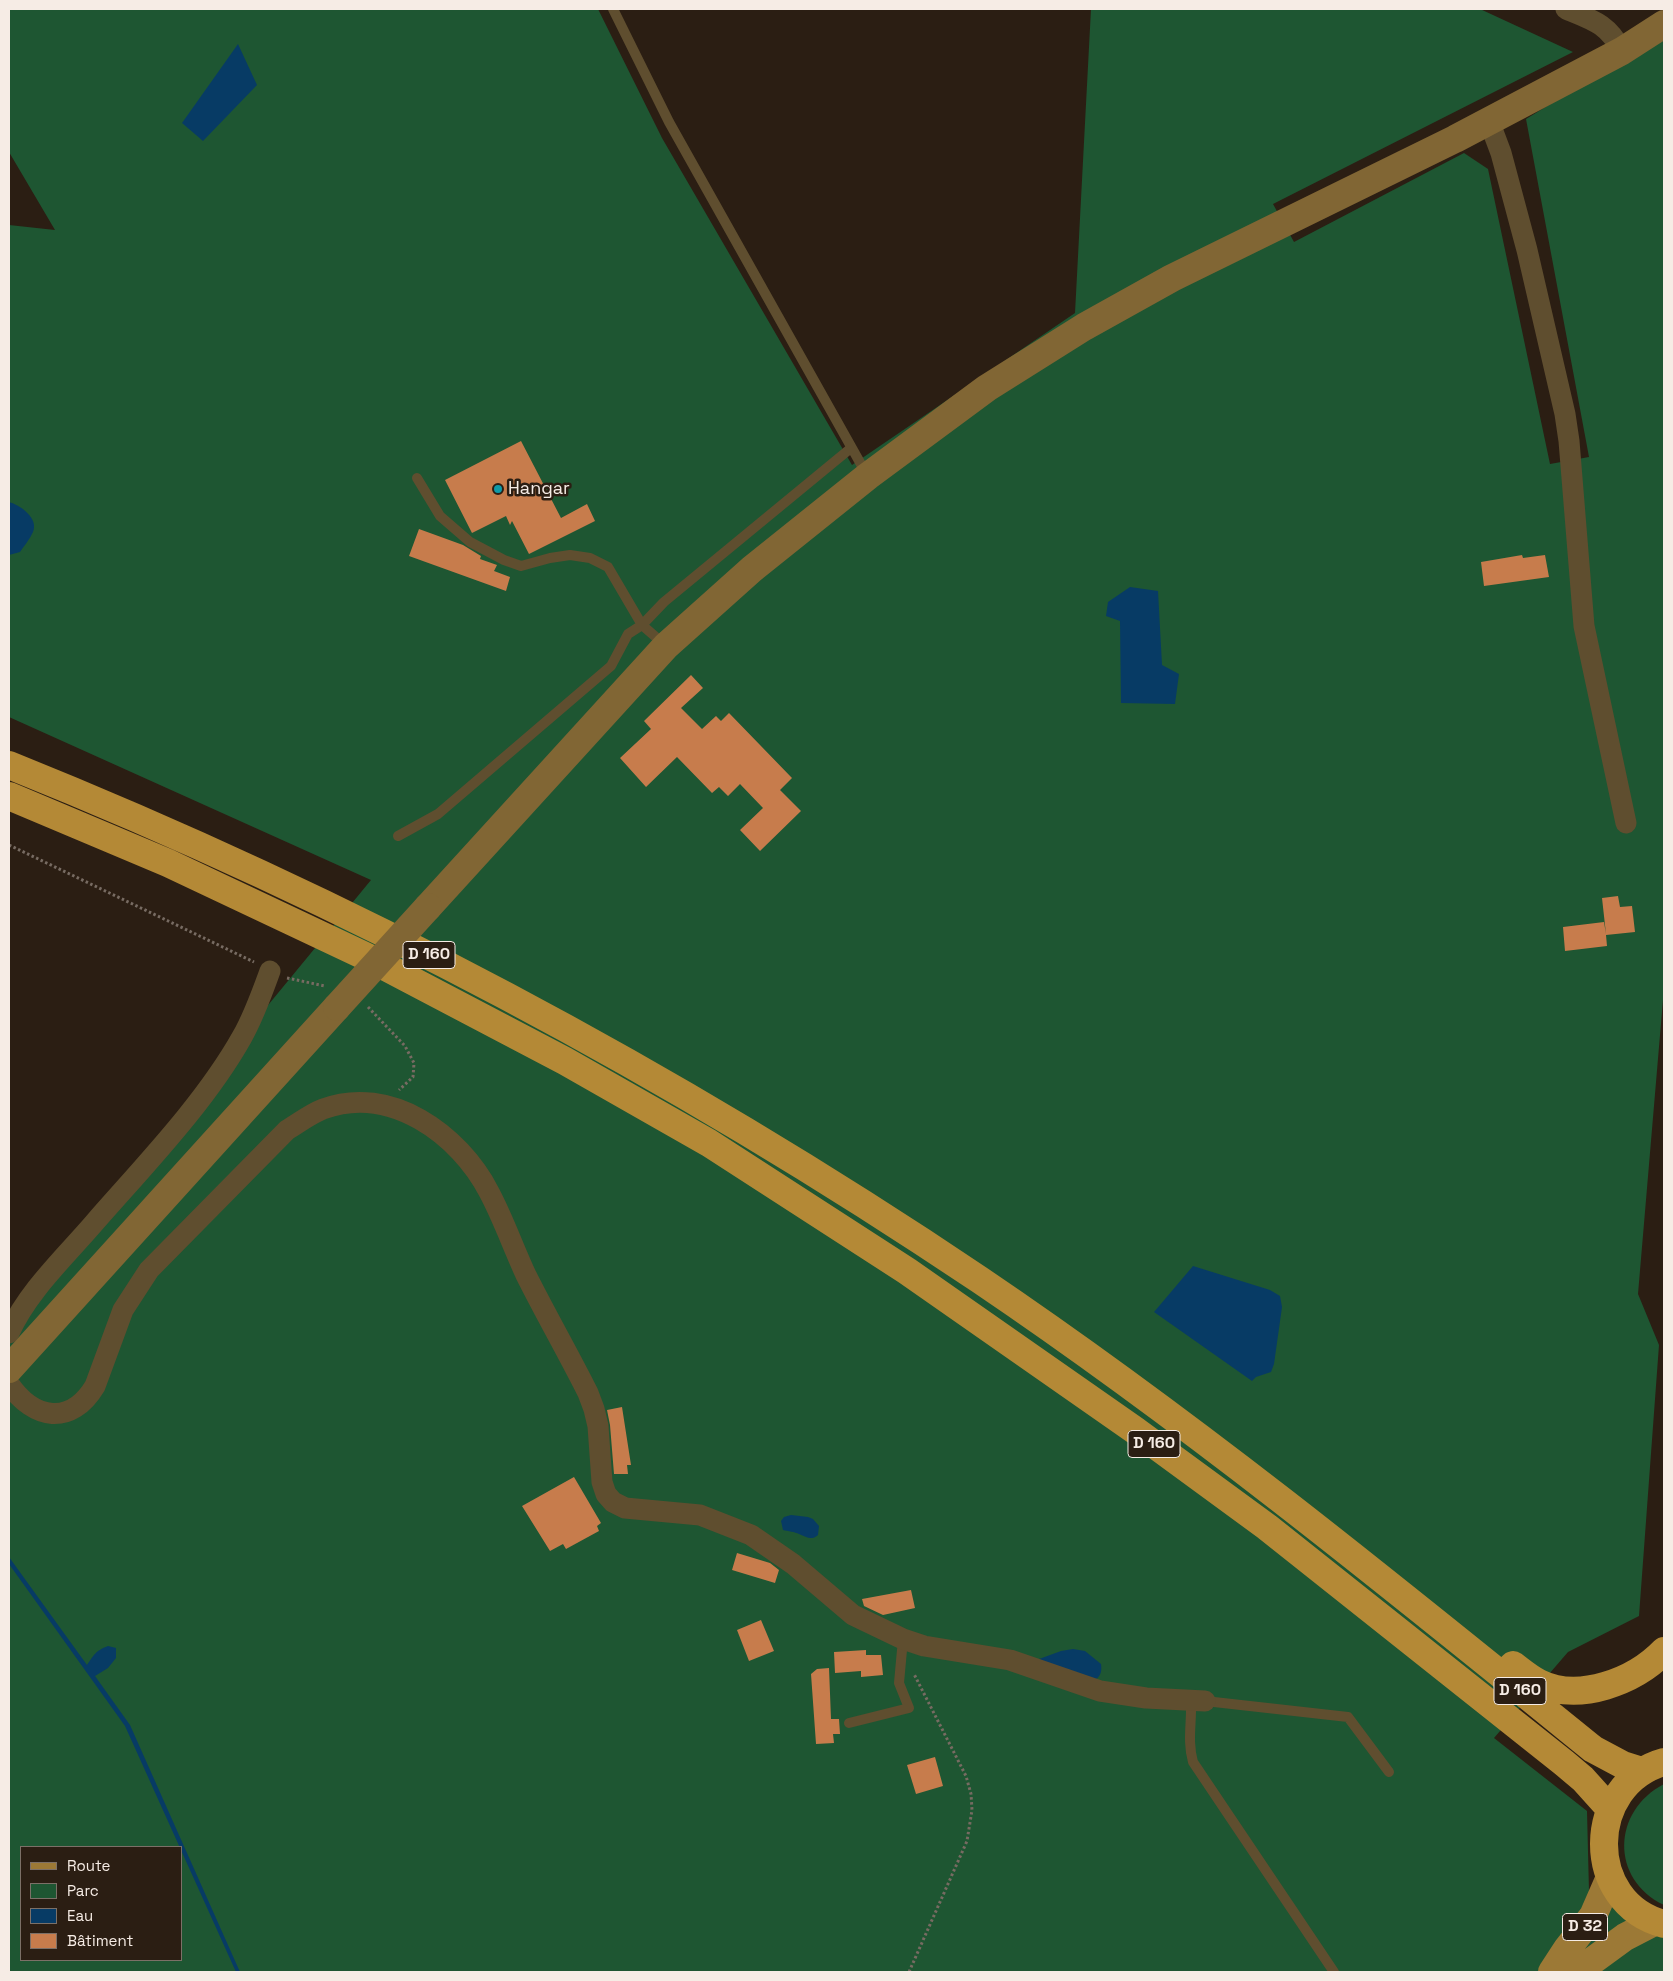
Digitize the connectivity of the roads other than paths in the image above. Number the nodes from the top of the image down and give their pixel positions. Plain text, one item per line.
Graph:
1 (613, 9) edge
2 (1566, 9) edge
3 (1664, 24) edge
4 (1622, 51) junction
5 (1489, 121) junction
6 (851, 448) junction
7 (868, 476) junction
8 (416, 478) dead end
9 (642, 626) junction
10 (666, 646) junction
11 (9, 765) edge
12 (9, 796) edge
13 (1626, 823) dead end
14 (398, 836) dead end
15 (270, 971) road end
16 (9, 1333) edge
17 (9, 1369) edge
18 (9, 1384) edge
19 (1405, 1599) junction
20 (903, 1639) junction
21 (1664, 1651) edge
22 (1198, 1700) junction
23 (849, 1723) dead end
24 (1653, 1766) edge
25 (1389, 1772) dead end
26 (1610, 1809) junction
27 (1610, 1877) junction
28 (1659, 1923) edge
29 (1334, 1972) edge
30 (1552, 1972) edge
31 (1577, 1972) edge

1 - 6 lane
2 - 4 street
3 - 4 street
4 - 5 street
5 - 7 street
5 - 13 street
6 - 7 lane
6 - 9 lane
7 - 10 street
8 - 9 lane
9 - 10 lane
9 - 14 lane
10 - 17 street, bridge
11 - 19 highway, D 160
12 - 26 highway, D 160
15 - 16 street
18 - 20 street
19 - 21 highway
19 - 24 highway, D 160
20 - 22 street
20 - 23 lane
22 - 25 lane
22 - 29 lane
24 - 26 highway
26 - 27 highway
27 - 28 highway
27 - 30 main road, D 32
28 - 31 main road, D 32

